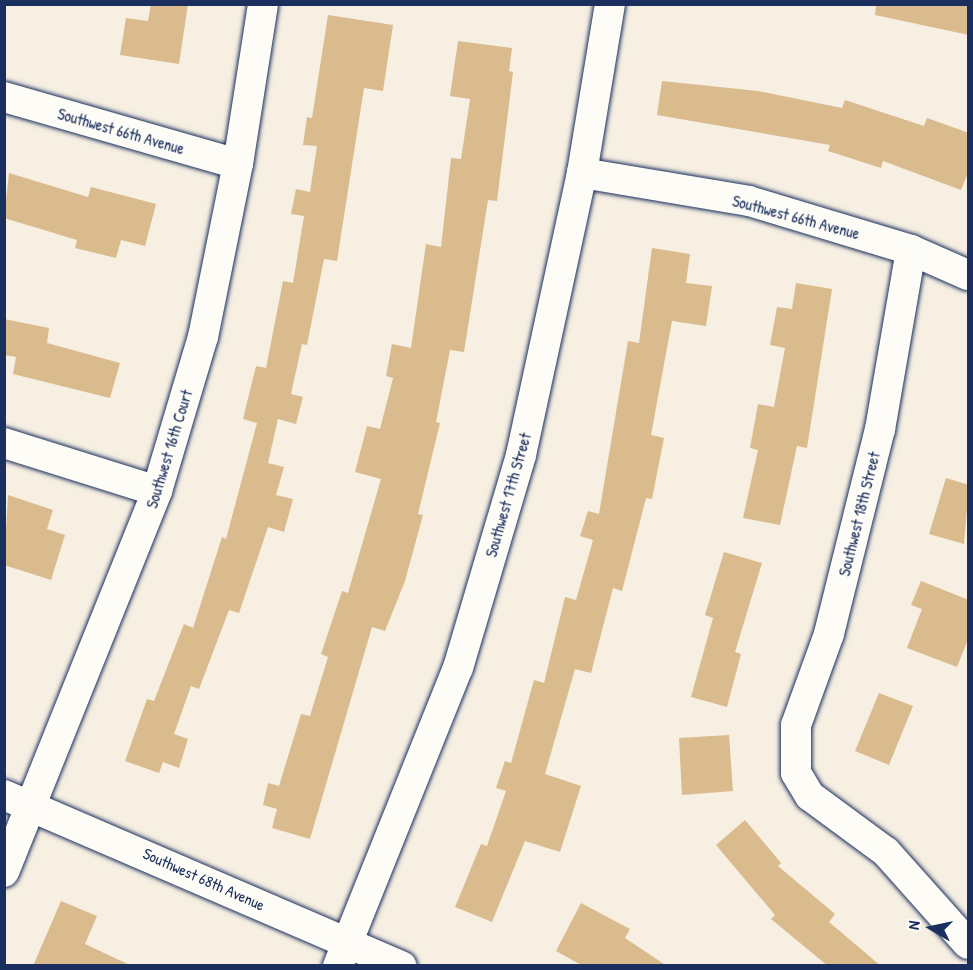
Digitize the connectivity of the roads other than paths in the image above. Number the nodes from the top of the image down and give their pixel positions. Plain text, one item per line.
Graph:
1 (263, 4) edge
2 (610, 4) edge
3 (4, 97) edge
4 (238, 165) junction
5 (582, 173) junction
6 (911, 250) junction
7 (969, 274) edge
8 (4, 442) edge
9 (157, 491) junction
10 (4, 795) edge
11 (35, 804) junction
12 (4, 872) edge
13 (969, 944) edge
14 (343, 954) edge
15 (402, 966) edge

1 - 4 street, Southwest 16th Court
2 - 5 street, Southwest 17th Street
3 - 4 street, Southwest 66th Avenue
4 - 9 street, Southwest 16th Court
5 - 6 street, Southwest 66th Avenue
5 - 14 street, Southwest 17th Street
6 - 7 street, Southwest 66th Avenue
6 - 13 street, Southwest 18th Street
8 - 9 street
9 - 11 street, Southwest 16th Court
10 - 11 street, Southwest 68th Avenue
11 - 12 street, Southwest 16th Court
11 - 14 street, Southwest 68th Avenue
14 - 15 street, Southwest 68th Avenue

